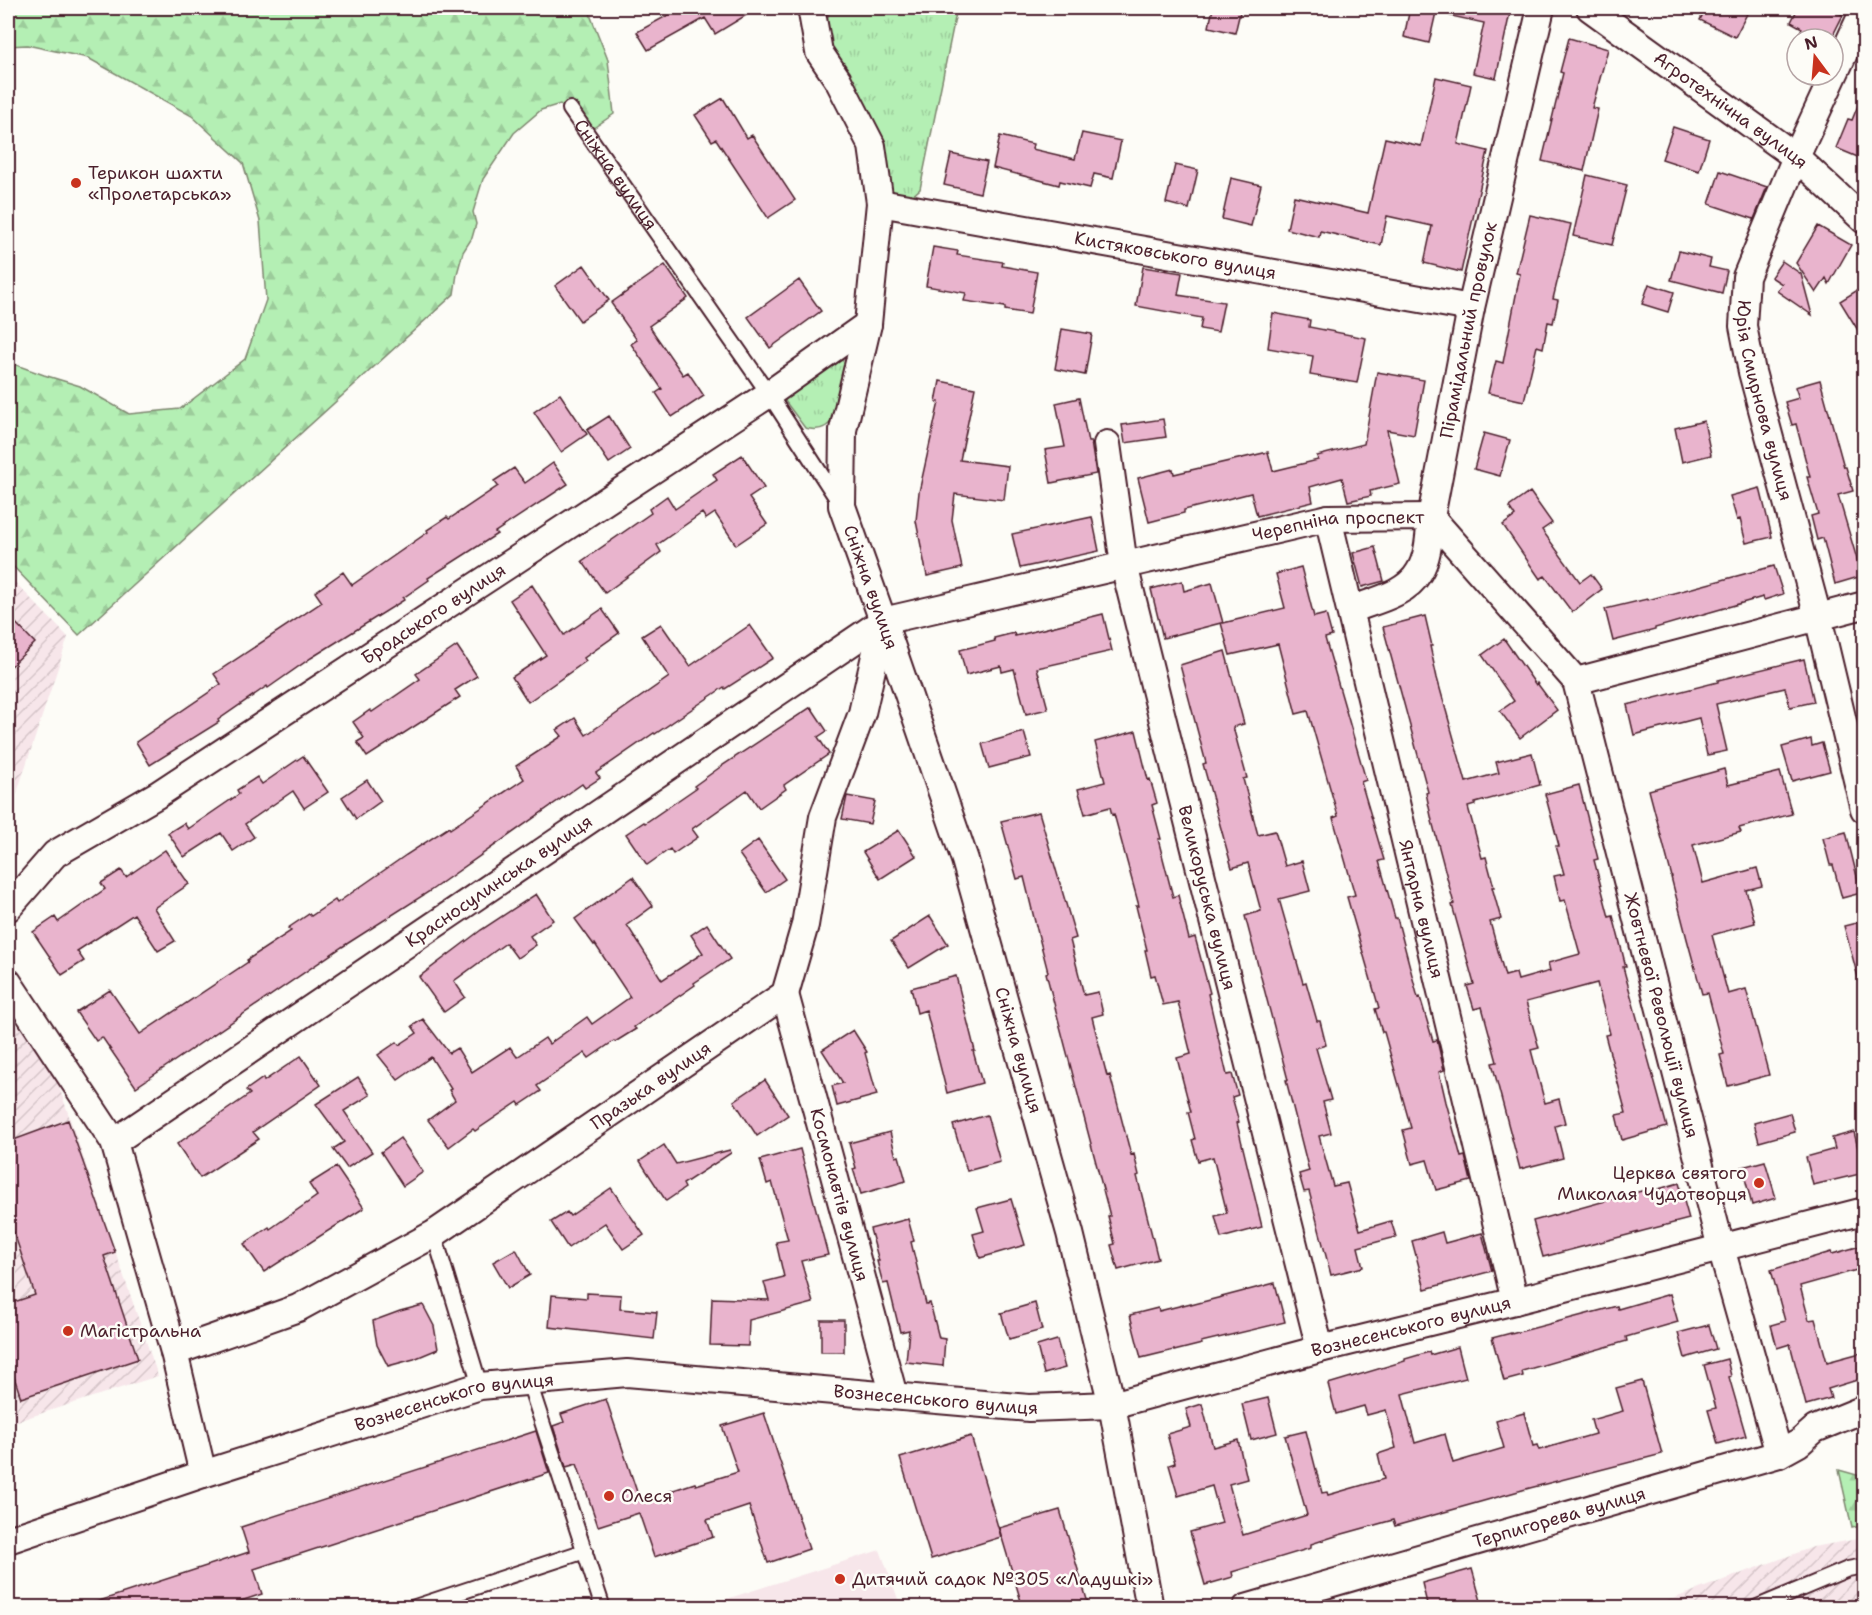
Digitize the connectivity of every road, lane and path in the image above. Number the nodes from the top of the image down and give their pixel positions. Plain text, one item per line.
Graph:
1 (812, 8) edge
2 (1541, 8) edge
3 (1590, 8) edge
4 (1864, 10) edge
5 (570, 109) dead end
6 (1796, 157) junction
7 (880, 203) junction
8 (1864, 220) edge
9 (1471, 308) junction
10 (868, 324) junction
11 (769, 394) junction
12 (1107, 444) dead end
13 (842, 506) junction
14 (1431, 517) junction
15 (1328, 518) junction
16 (1124, 565) junction
17 (1864, 605) edge
18 (1350, 610) junction
19 (1818, 617) junction
20 (883, 621) junction
21 (1576, 681) junction
22 (1864, 809) edge
23 (8, 909) edge
24 (8, 982) edge
25 (785, 994) junction
26 (114, 1142) junction
27 (1864, 1211) edge
28 (434, 1234) junction
29 (1721, 1248) junction
30 (1515, 1301) junction
31 (1320, 1349) junction
32 (174, 1352) junction
33 (529, 1382) junction
34 (480, 1386) junction
35 (894, 1396) junction
36 (1112, 1405) junction
37 (1864, 1409) edge
38 (1779, 1454) junction
39 (203, 1474) junction
40 (8, 1540) edge
41 (585, 1551) junction
42 (1864, 1566) edge
43 (441, 1603) edge
44 (412, 1608) edge
45 (603, 1608) edge
46 (1150, 1608) edge
47 (1246, 1608) edge
48 (1755, 1608) edge

1 - 7 street, Сніжна вулиця
2 - 9 street, Пірамідальний провулок
3 - 6 street, Агротехнічна вулиця
4 - 6 street, Юрія Смирнова вулиця
5 - 11 lane, Сніжна вулиця
6 - 8 street, Агротехнічна вулиця
6 - 19 street, Юрія Смирнова вулиця
7 - 9 street, Кистяковського вулиця
7 - 10 street, Сніжна вулиця
9 - 14 street, Пірамідальний провулок
10 - 11 street, Бродського вулиця
10 - 13 street, Сніжна вулиця
11 - 13 lane, Сніжна вулиця
11 - 23 street, Бродського вулиця
12 - 16 street, Великоруська вулиця
13 - 20 street, Сніжна вулиця
14 - 15 street, Черепніна проспект
14 - 18 street, Пірамідальний провулок
14 - 21 street, Черепніна проспект
15 - 16 street, Черепніна проспект
15 - 18 street, Янтарна вулиця
16 - 20 street, Черепніна проспект
16 - 31 street, Великоруська вулиця
17 - 19 street
18 - 30 street, Янтарна вулиця
19 - 21 street
19 - 22 street, Юрія Смирнова вулиця
20 - 25 street
20 - 26 street, Красносулинська вулиця
20 - 36 street, Сніжна вулиця
21 - 29 street, Жовтневої Революції вулиця
24 - 26 street
25 - 28 street, Празька вулиця
25 - 35 street, Космонавтів вулиця
26 - 32 street
27 - 29 street, Вознесенського вулиця
28 - 32 street, Празька вулиця
28 - 34 lane
29 - 30 street, Вознесенського вулиця
29 - 38 street, Жовтневої Революції вулиця
30 - 31 street, Вознесенського вулиця
31 - 36 street, Вознесенського вулиця
32 - 39 street
33 - 34 street, Вознесенського вулиця
33 - 35 street, Вознесенського вулиця
33 - 41 lane
34 - 39 street, Вознесенського вулиця
35 - 36 street, Вознесенського вулиця
36 - 46 street, Сніжна вулиця
37 - 38 street, Терпигорева вулиця
38 - 47 street, Терпигорева вулиця
39 - 40 street, Вознесенського вулиця
41 - 43 lane
41 - 45 lane
42 - 48 lane
43 - 44 lane

